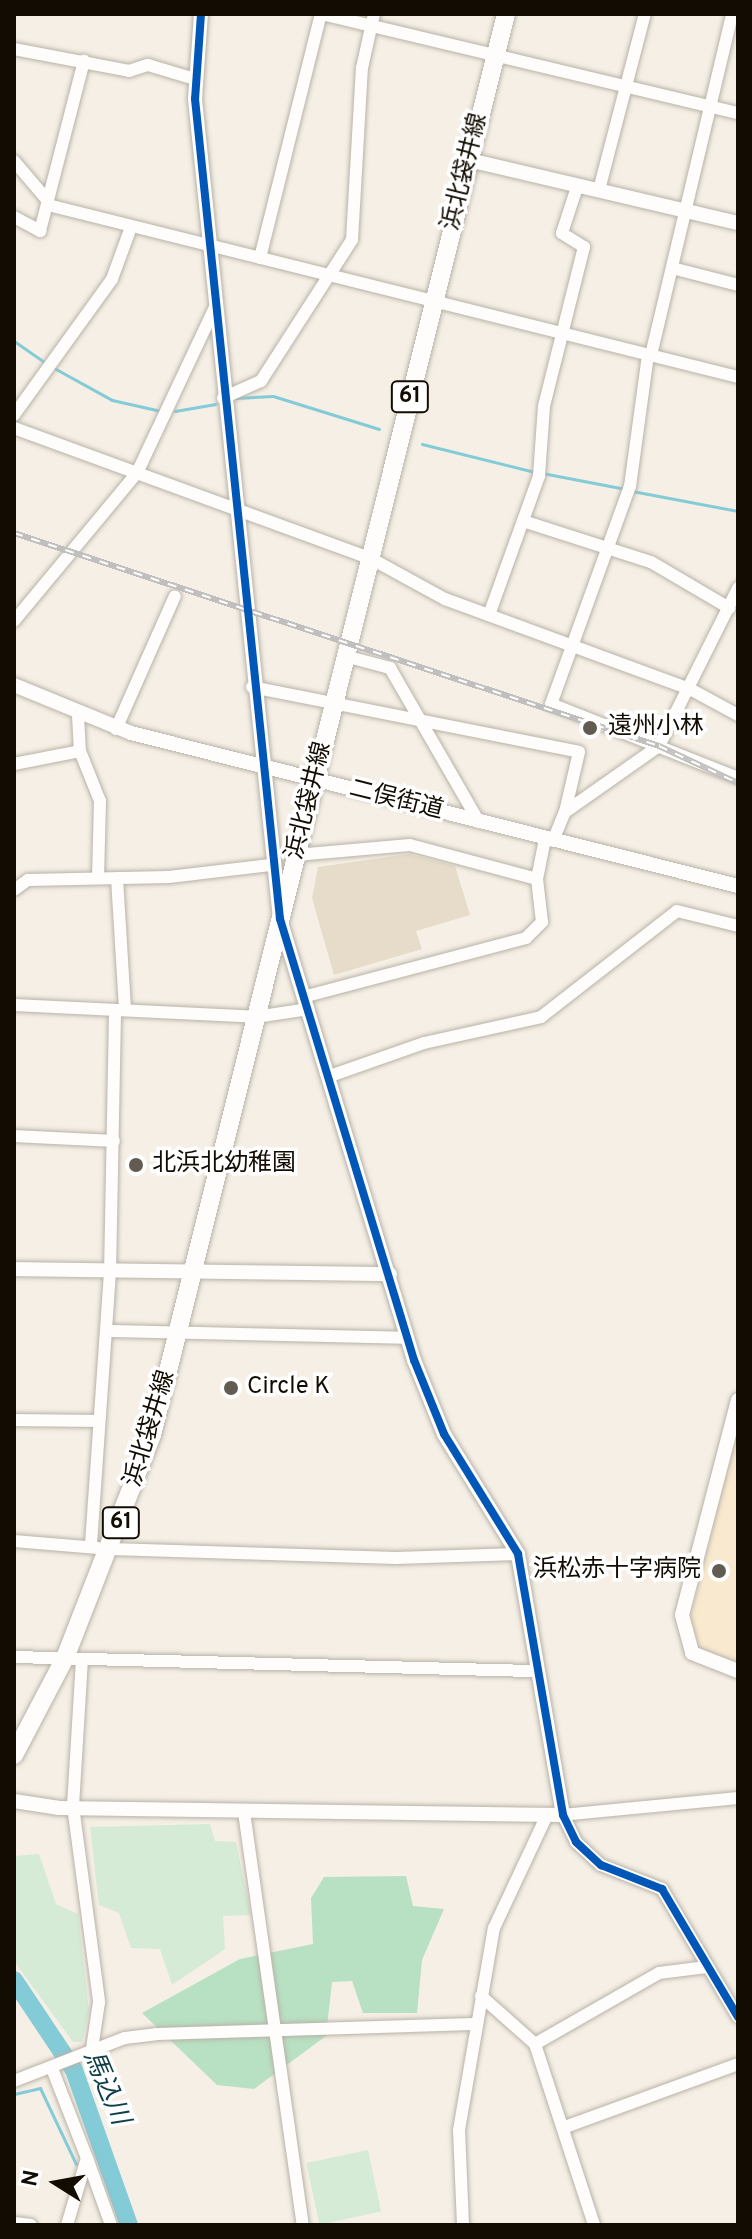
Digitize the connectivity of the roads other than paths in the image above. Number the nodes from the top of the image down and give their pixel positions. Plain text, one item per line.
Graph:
1 (201, 14) edge
2 (322, 14) edge
3 (506, 14) edge
4 (645, 14) edge
5 (732, 14) edge
6 (372, 19) edge
7 (14, 49) edge
8 (496, 52) junction
9 (84, 61) junction
10 (195, 79) junction
11 (626, 85) junction
12 (711, 106) junction
13 (738, 113) edge
14 (469, 160) junction
15 (14, 161) edge
16 (577, 187) junction
17 (599, 190) junction
18 (48, 203) junction
19 (687, 210) junction
20 (14, 217) edge
21 (738, 223) edge
22 (131, 227) junction
23 (209, 244) junction
24 (260, 258) junction
25 (672, 268) junction
26 (332, 274) junction
27 (738, 285) edge
28 (434, 303) junction
29 (214, 309) junction
30 (562, 334) junction
31 (649, 355) junction
32 (738, 362) edge
33 (736, 376) edge
34 (223, 398) junction
35 (14, 415) edge
36 (14, 428) edge
37 (137, 473) junction
38 (235, 510) junction
39 (523, 521) junction
40 (609, 545) junction
41 (370, 558) junction
42 (738, 588) edge
43 (175, 596) dead end
44 (729, 608) junction
45 (489, 615) junction
46 (14, 621) edge
47 (572, 646) junction
48 (345, 656) junction
49 (14, 685) edge
50 (252, 687) junction
51 (690, 689) junction
52 (333, 706) junction
53 (78, 715) junction
54 (738, 715) edge
55 (422, 721) junction
56 (116, 729) junction
57 (661, 743) junction
58 (80, 751) junction
59 (14, 764) edge
60 (260, 766) junction
61 (738, 778) edge
62 (316, 781) junction
63 (565, 812) junction
64 (479, 822) junction
65 (549, 840) junction
66 (296, 855) junction
67 (270, 865) junction
68 (98, 878) junction
69 (117, 878) junction
70 (537, 879) junction
71 (738, 886) edge
72 (14, 890) edge
73 (280, 919) junction
74 (738, 926) edge
75 (306, 1003) junction
76 (14, 1005) edge
77 (120, 1010) junction
78 (256, 1017) junction
79 (330, 1076) junction
80 (14, 1136) edge
81 (114, 1141) junction
82 (14, 1269) edge
83 (110, 1274) junction
84 (390, 1274) junction
85 (192, 1277) junction
86 (107, 1331) junction
87 (178, 1334) junction
88 (408, 1338) junction
89 (738, 1400) edge
90 (14, 1420) edge
91 (98, 1421) junction
92 (14, 1541) edge
93 (91, 1544) junction
94 (110, 1552) junction
95 (518, 1554) junction
96 (14, 1657) edge
97 (74, 1659) junction
98 (533, 1671) junction
99 (738, 1671) edge
100 (14, 1755) edge
101 (738, 1798) edge
102 (14, 1801) edge
103 (73, 1806) junction
104 (244, 1812) junction
105 (547, 1815) junction
106 (563, 1815) junction
107 (707, 1967) junction
108 (481, 1996) junction
109 (738, 2017) edge
110 (475, 2024) junction
111 (275, 2032) junction
112 (535, 2044) junction
113 (92, 2049) junction
114 (738, 2064) edge
115 (56, 2070) junction
116 (14, 2081) edge
117 (565, 2127) junction
118 (87, 2158) junction
119 (14, 2223) edge
120 (31, 2225) edge
121 (67, 2225) edge
122 (111, 2225) edge
123 (303, 2225) edge
124 (463, 2225) edge
125 (594, 2225) edge

1 - 10 street
2 - 6 street
2 - 24 street
3 - 8 main road, 浜北袋井線 / 61
4 - 11 street
5 - 12 street
6 - 8 street
6 - 26 street
7 - 9 street
8 - 11 street
8 - 14 main road, 浜北袋井線 / 61
9 - 10 street
9 - 18 street
10 - 23 street
11 - 12 street
11 - 17 street
12 - 13 street
12 - 19 street
14 - 16 street
14 - 28 main road, 浜北袋井線 / 61
15 - 18 street
16 - 17 street
16 - 30 street
17 - 19 street
18 - 20 street
18 - 22 street
19 - 21 street
19 - 25 street
22 - 23 street
22 - 35 street
23 - 24 street
23 - 29 street
24 - 26 street
25 - 27 street
25 - 31 street
26 - 28 street
26 - 34 street
28 - 30 street
28 - 41 main road, 浜北袋井線 / 61
29 - 34 street
29 - 37 street
30 - 31 street
30 - 39 street
31 - 33 street
31 - 40 street
32 - 33 street
34 - 38 street
36 - 37 street
37 - 38 street
37 - 46 street
38 - 41 street
38 - 50 street
39 - 40 street
39 - 45 street
40 - 44 street
40 - 47 street
41 - 45 street
41 - 48 main road, 浜北袋井線 / 61
42 - 44 street
43 - 56 street
44 - 51 street
45 - 47 street
47 - 51 street
47 - 57 street
48 - 52 main road, 浜北袋井線 / 61
48 - 55 street
49 - 53 street, 二俣街道
50 - 52 street
50 - 60 street
51 - 54 street
51 - 57 street
52 - 55 street
52 - 62 main road, 浜北袋井線 / 61
53 - 56 street, 二俣街道
53 - 58 street
55 - 63 street
55 - 64 street
56 - 60 street, 二俣街道
57 - 61 street
57 - 63 street
58 - 59 street
58 - 68 street
60 - 62 street, 二俣街道
60 - 67 street
62 - 64 street, 二俣街道
62 - 66 main road, 浜北袋井線 / 61
63 - 65 street
64 - 65 street, 二俣街道
65 - 70 street
65 - 71 street, 二俣街道
66 - 70 street
66 - 73 main road, 浜北袋井線 / 61
67 - 69 street
67 - 73 street
68 - 69 street
68 - 72 street
69 - 77 street
70 - 75 street
73 - 75 street
73 - 78 main road, 浜北袋井線 / 61
74 - 79 street
75 - 78 street
75 - 79 street
76 - 77 street
77 - 78 street
77 - 81 street
78 - 85 main road, 浜北袋井線 / 61
79 - 84 street
80 - 81 street
81 - 83 street
82 - 83 street
83 - 85 street
83 - 86 street
84 - 85 street
84 - 88 street
85 - 87 main road, 浜北袋井線 / 61
86 - 87 street
86 - 91 street
87 - 88 street
87 - 94 main road, 浜北袋井線 / 61
88 - 95 street
89 - 99 street
90 - 91 street
91 - 93 street
92 - 93 street
93 - 94 street
94 - 95 street
94 - 97 main road, 浜北袋井線 / 61
95 - 98 street
96 - 97 street
97 - 98 street
97 - 100 main road, 浜北袋井線 / 61
97 - 103 street
98 - 106 street
101 - 106 street
102 - 103 street
103 - 104 street
103 - 113 street
104 - 105 street
104 - 111 street
105 - 106 street
105 - 108 street
106 - 107 street
107 - 109 street
107 - 112 street
108 - 110 street
108 - 112 street
110 - 111 street
110 - 124 street
111 - 113 street
111 - 123 street
112 - 117 street
113 - 115 street
114 - 117 street
115 - 116 street
115 - 118 street
117 - 125 street
118 - 121 street
118 - 122 street
119 - 120 street

